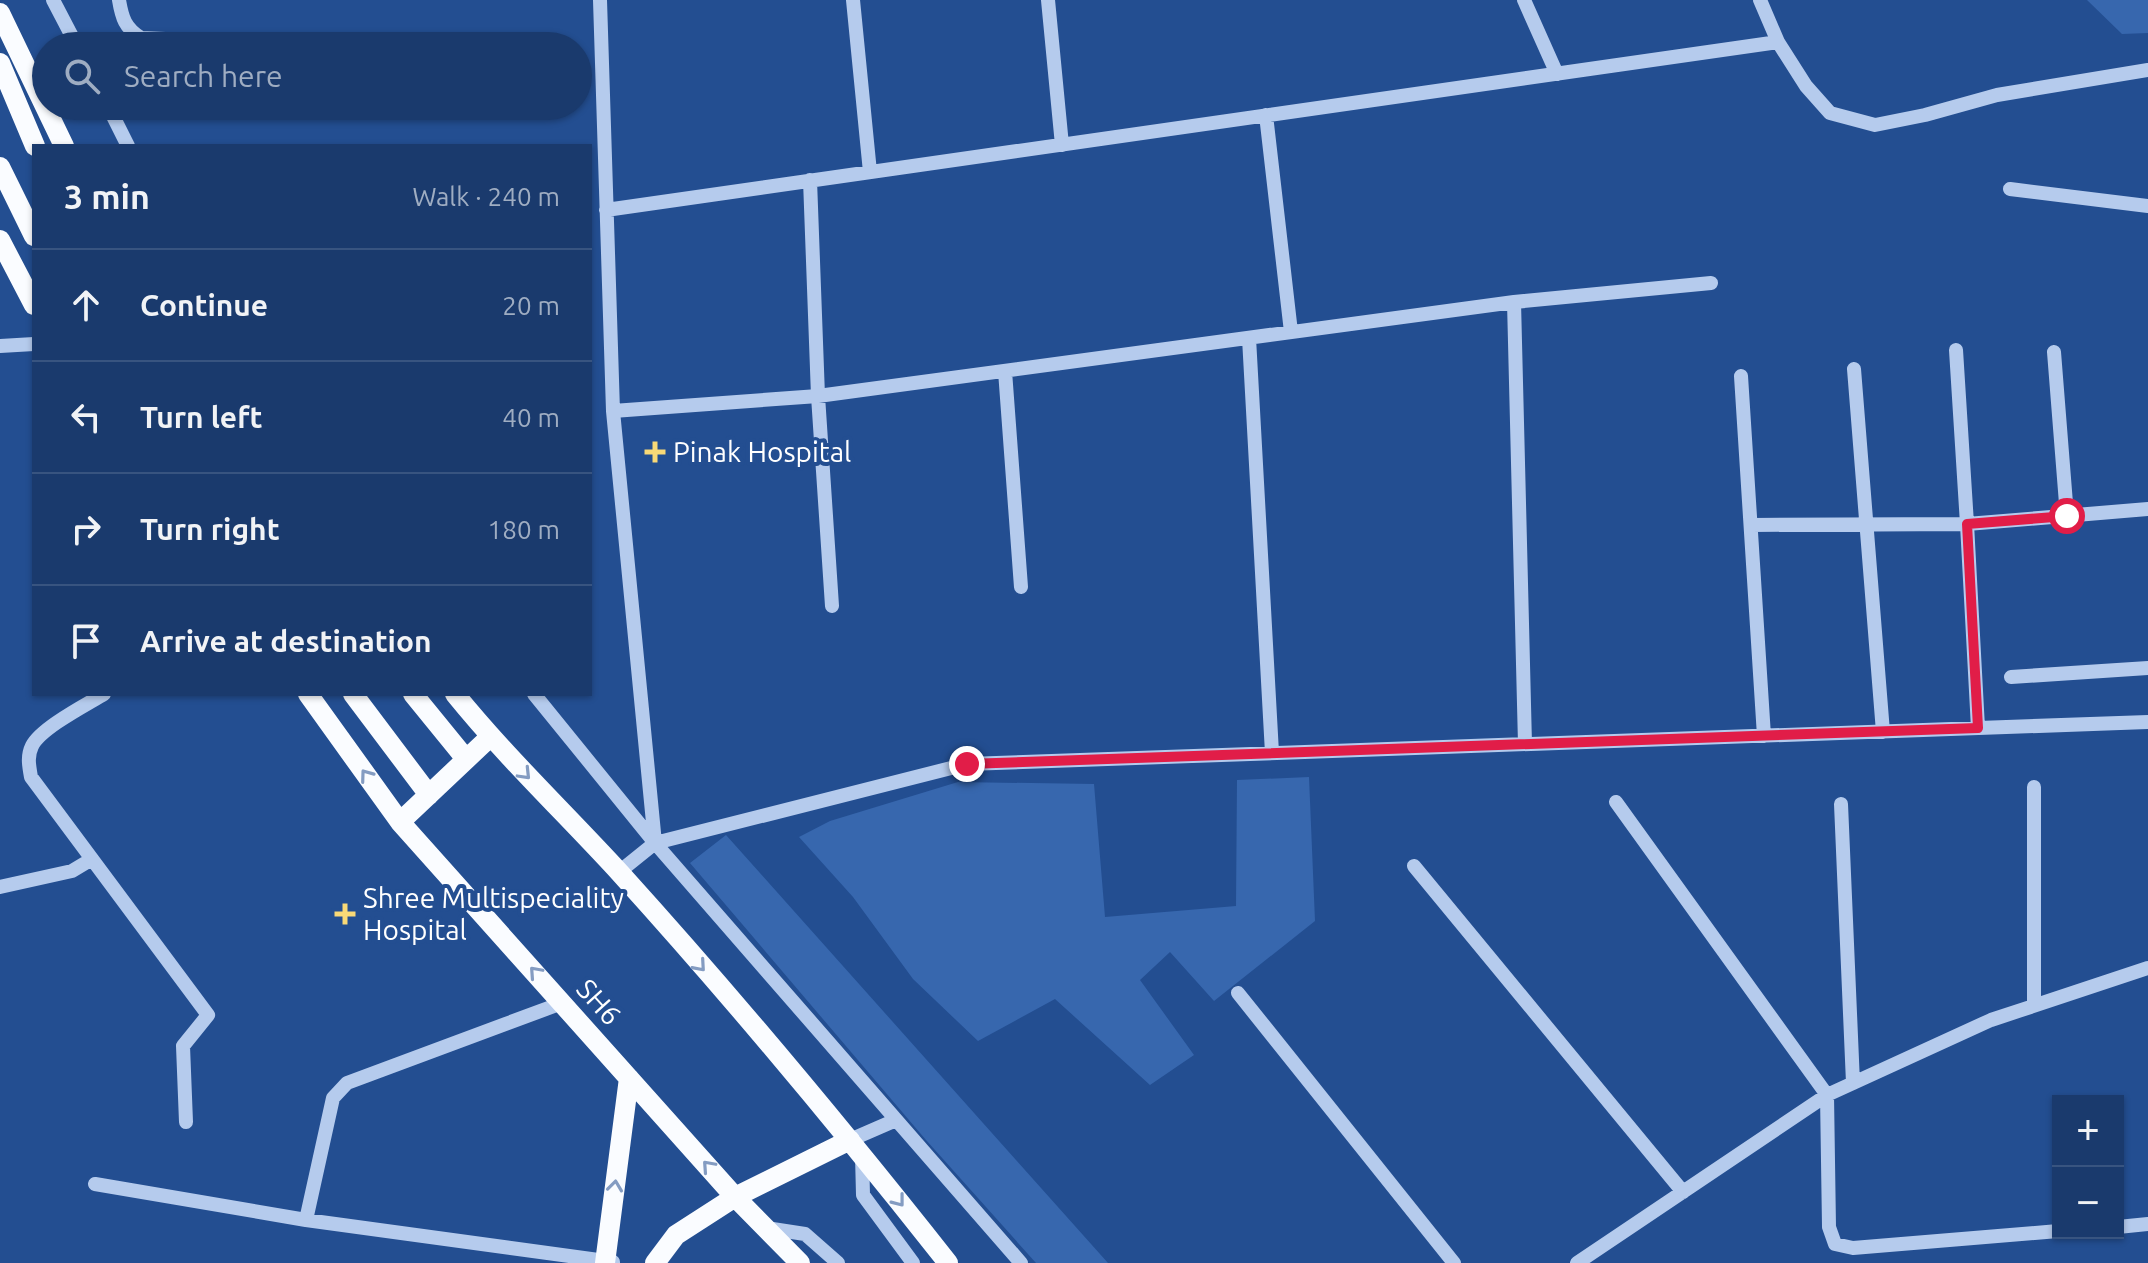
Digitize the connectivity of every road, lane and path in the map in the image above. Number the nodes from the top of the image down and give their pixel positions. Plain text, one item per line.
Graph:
1 (53, 0) edge
2 (119, 0) edge
3 (600, 0) edge
4 (853, 0) edge
5 (1048, 0) edge
6 (1524, 0) edge
7 (1760, 0) edge
8 (0, 13) edge
9 (70, 32) edge
10 (131, 32) edge
11 (1778, 42) junction
12 (0, 63) edge
13 (2148, 70) edge
14 (1557, 74) junction
15 (32, 80) edge
16 (1266, 115) junction
17 (51, 120) edge
18 (115, 120) edge
19 (34, 144) edge
20 (63, 144) edge
21 (127, 144) edge
22 (1062, 145) junction
23 (0, 167) edge
24 (870, 172) junction
25 (810, 180) junction
26 (2010, 189) dead end
27 (2148, 206) edge
28 (606, 210) junction
29 (32, 232) edge
30 (0, 240) edge
31 (1711, 283) dead end
32 (32, 301) edge
33 (1514, 302) junction
34 (1291, 332) junction
35 (1249, 338) junction
36 (32, 344) edge
37 (0, 346) edge
38 (1956, 350) dead end
39 (2054, 352) dead end
40 (1854, 369) dead end
41 (1005, 371) junction
42 (1741, 376) dead end
43 (818, 396) junction
44 (613, 411) junction
45 (2148, 509) edge
46 (2067, 516) junction
47 (1967, 524) junction
48 (1751, 525) junction
49 (1866, 526) junction
50 (1021, 587) dead end
51 (832, 606) dead end
52 (2148, 668) edge
53 (2011, 677) dead end
54 (101, 696) edge
55 (309, 696) edge
56 (355, 696) edge
57 (415, 696) edge
58 (457, 696) edge
59 (536, 696) edge
60 (2148, 722) edge
61 (1978, 728) junction
62 (1883, 732) junction
63 (1764, 736) junction
64 (490, 737) junction
65 (1525, 744) junction
66 (1272, 753) junction
67 (466, 759) junction
68 (2034, 787) dead end
69 (429, 795) junction
70 (1616, 802) dead end
71 (1841, 804) dead end
72 (400, 822) junction
73 (655, 843) junction
74 (92, 859) junction
75 (1414, 866) dead end
76 (619, 872) junction
77 (0, 887) edge
78 (2148, 968) edge
79 (1238, 993) dead end
80 (562, 1003) junction
81 (2034, 1005) junction
82 (629, 1078) junction
83 (1853, 1083) junction
84 (1827, 1095) junction
85 (896, 1120) junction
86 (186, 1122) dead end
87 (856, 1147) junction
88 (95, 1184) dead end
89 (1683, 1192) junction
90 (735, 1197) junction
91 (306, 1220) junction
92 (2148, 1224) edge
93 (2124, 1226) edge
94 (764, 1227) junction
95 (2052, 1231) edge
96 (608, 1262) edge
97 (655, 1263) edge
98 (800, 1263) edge
99 (838, 1263) edge
100 (913, 1263) edge
101 (948, 1263) edge
102 (1021, 1263) edge
103 (1454, 1263) edge
104 (1577, 1263) edge

1 - 9 street
2 - 10 street
3 - 28 street
4 - 24 street
5 - 22 street
6 - 14 street
7 - 11 street
8 - 15 main road
11 - 13 street
11 - 14 street
12 - 19 main road
14 - 16 street
16 - 22 street
16 - 34 street
17 - 20 main road
18 - 21 street
22 - 24 street
23 - 29 main road
24 - 25 street
25 - 28 street
25 - 43 street
26 - 27 street
28 - 44 street
30 - 32 main road
31 - 33 street
33 - 34 street
33 - 65 street
34 - 35 street
35 - 41 street
35 - 66 street
36 - 37 street
38 - 47 street
39 - 46 street
40 - 49 street
41 - 43 street
41 - 50 street
42 - 48 street
43 - 44 street
43 - 51 street
44 - 73 street
45 - 46 street
46 - 47 street
47 - 49 street
47 - 61 street
48 - 49 street
48 - 63 street
49 - 62 street
52 - 53 street
54 - 74 street
72 -> 55 main road, SH6
56 - 69 main road
57 - 67 main road
58 - 64 main road
59 - 73 street
60 - 61 street
61 - 62 street
62 - 63 street
63 - 65 street
64 - 67 main road
64 -> 76 main road
65 - 66 street
66 - 73 street
67 - 69 main road
68 - 81 street
69 - 72 main road
70 - 84 street
71 - 83 street
80 -> 72 main road, SH6
73 - 76 street
73 - 85 street
74 - 77 street
74 - 86 street
75 - 89 street
76 -> 87 main road
78 - 81 street
79 - 103 street
80 - 82 main road, SH6
80 - 91 street
81 - 83 street
90 -> 82 main road, SH6
96 -> 82 main road
83 - 84 street
84 - 89 street
84 - 95 street
85 - 87 street
85 - 102 street
87 - 90 main road
87 - 100 street
87 -> 101 main road
88 - 91 street
89 - 104 street
90 - 94 main road, SH6
90 - 97 main road
91 - 96 street
92 - 93 street
94 - 98 main road, SH6
94 - 99 street

